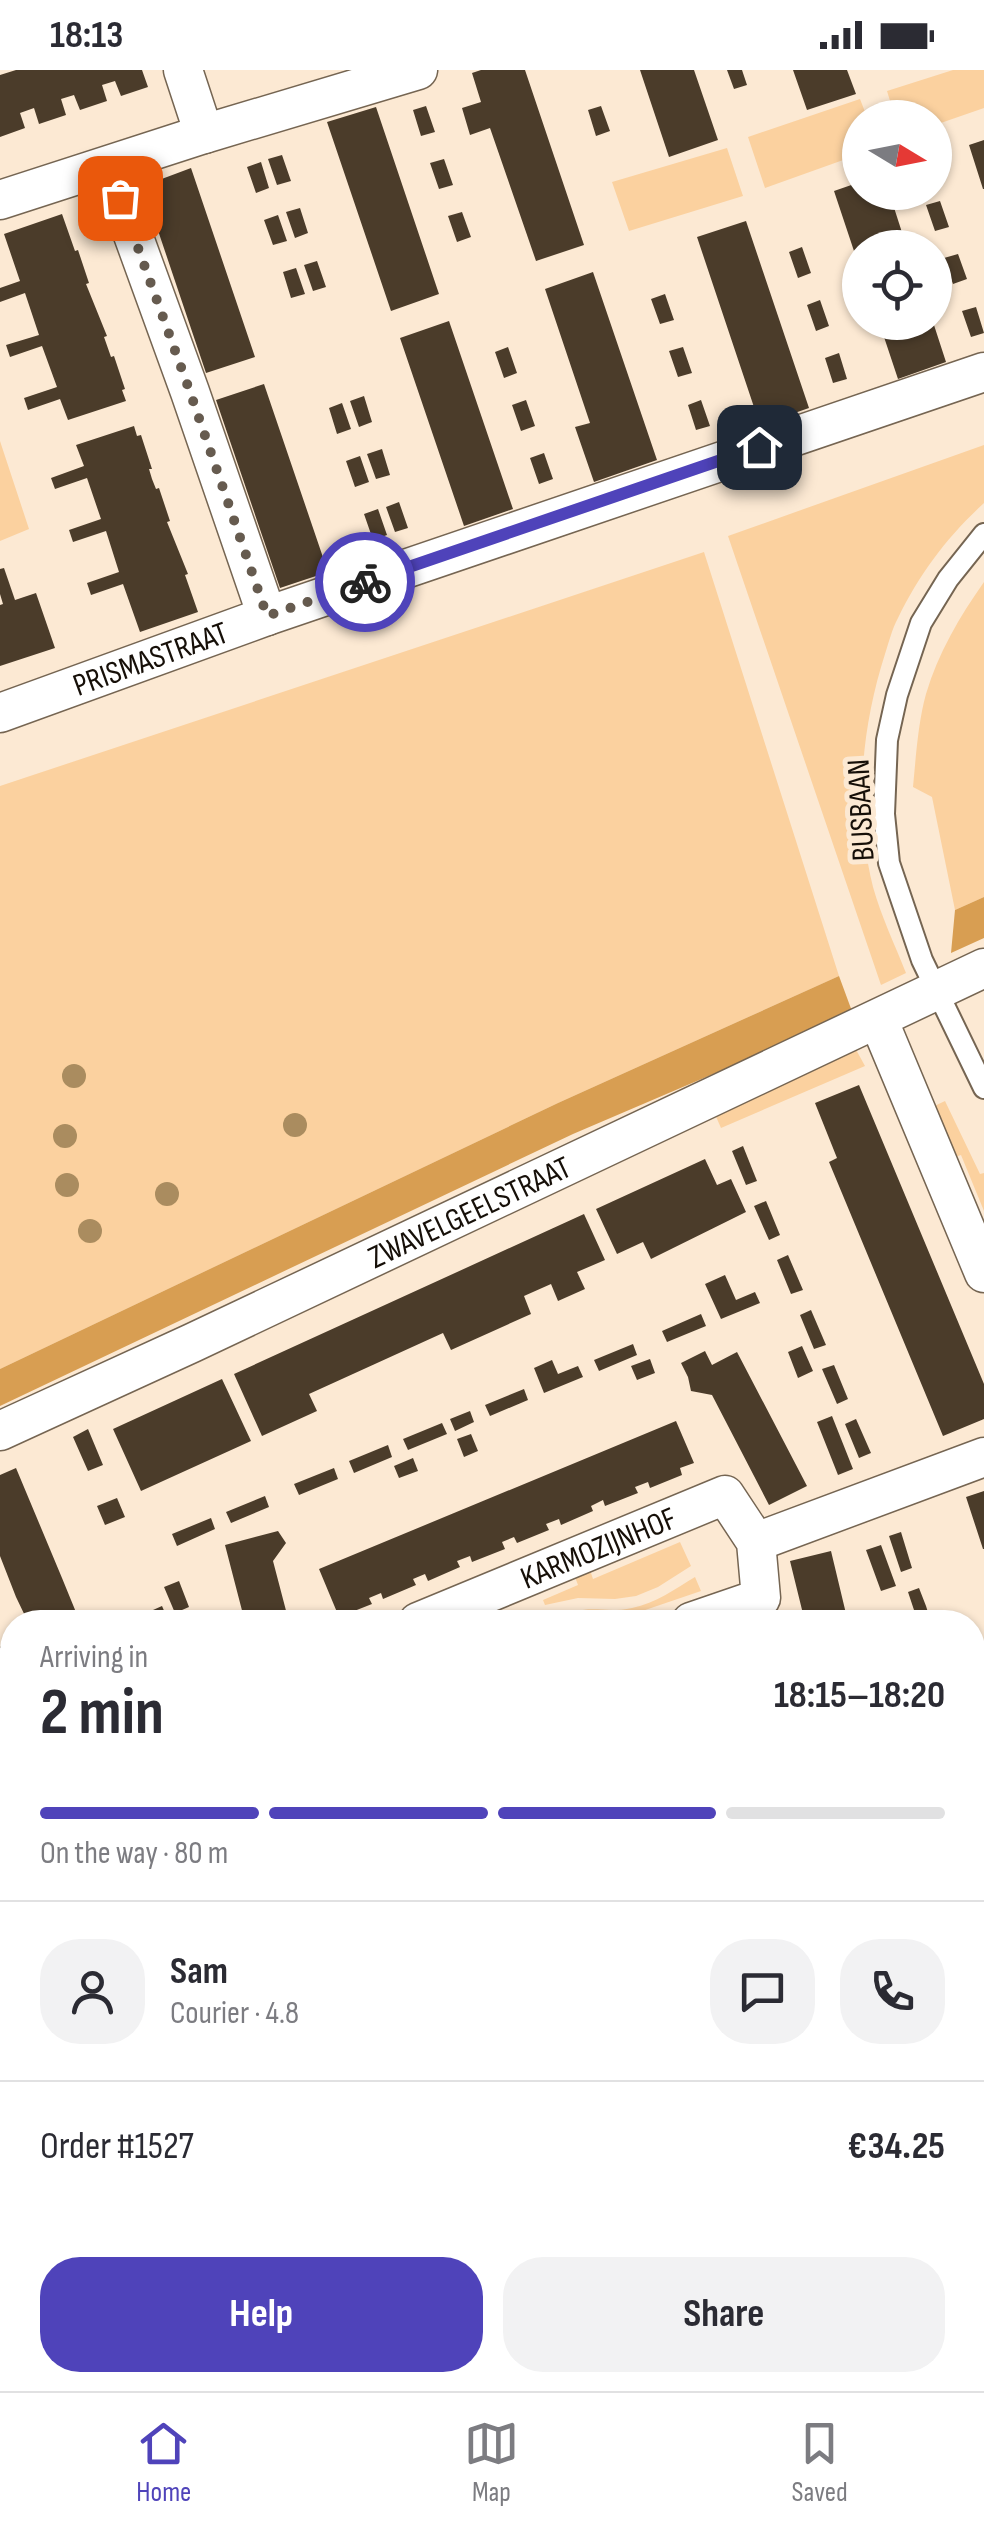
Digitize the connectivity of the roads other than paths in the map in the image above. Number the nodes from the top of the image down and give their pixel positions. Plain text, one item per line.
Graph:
1 (182, 70) edge
2 (418, 70) edge
3 (204, 134) junction
4 (108, 166) junction
5 (0, 200) edge
6 (984, 372) edge
7 (984, 534) edge
8 (267, 616) junction
9 (0, 713) edge
10 (984, 968) edge
11 (937, 990) junction
12 (878, 1019) junction
13 (984, 1088) edge
14 (984, 1273) edge
15 (0, 1431) edge
16 (984, 1456) edge
17 (756, 1542) junction
18 (447, 1610) edge
19 (726, 1610) edge

1 - 3 street
2 - 3 street
3 - 4 street
4 - 5 street
4 - 8 street
6 - 8 street, PRISMASTRAAT
7 - 11 lane, BUSBAAN
8 - 9 street, PRISMASTRAAT
10 - 11 street, ZWAVELGEELSTRAAT
11 - 12 street, ZWAVELGEELSTRAAT
11 - 13 lane, BUSBAAN
12 - 14 street
12 - 15 street, ZWAVELGEELSTRAAT
16 - 17 street
17 - 18 street, KARMOZIJNHOF
17 - 19 street, KARMOZIJNHOF

